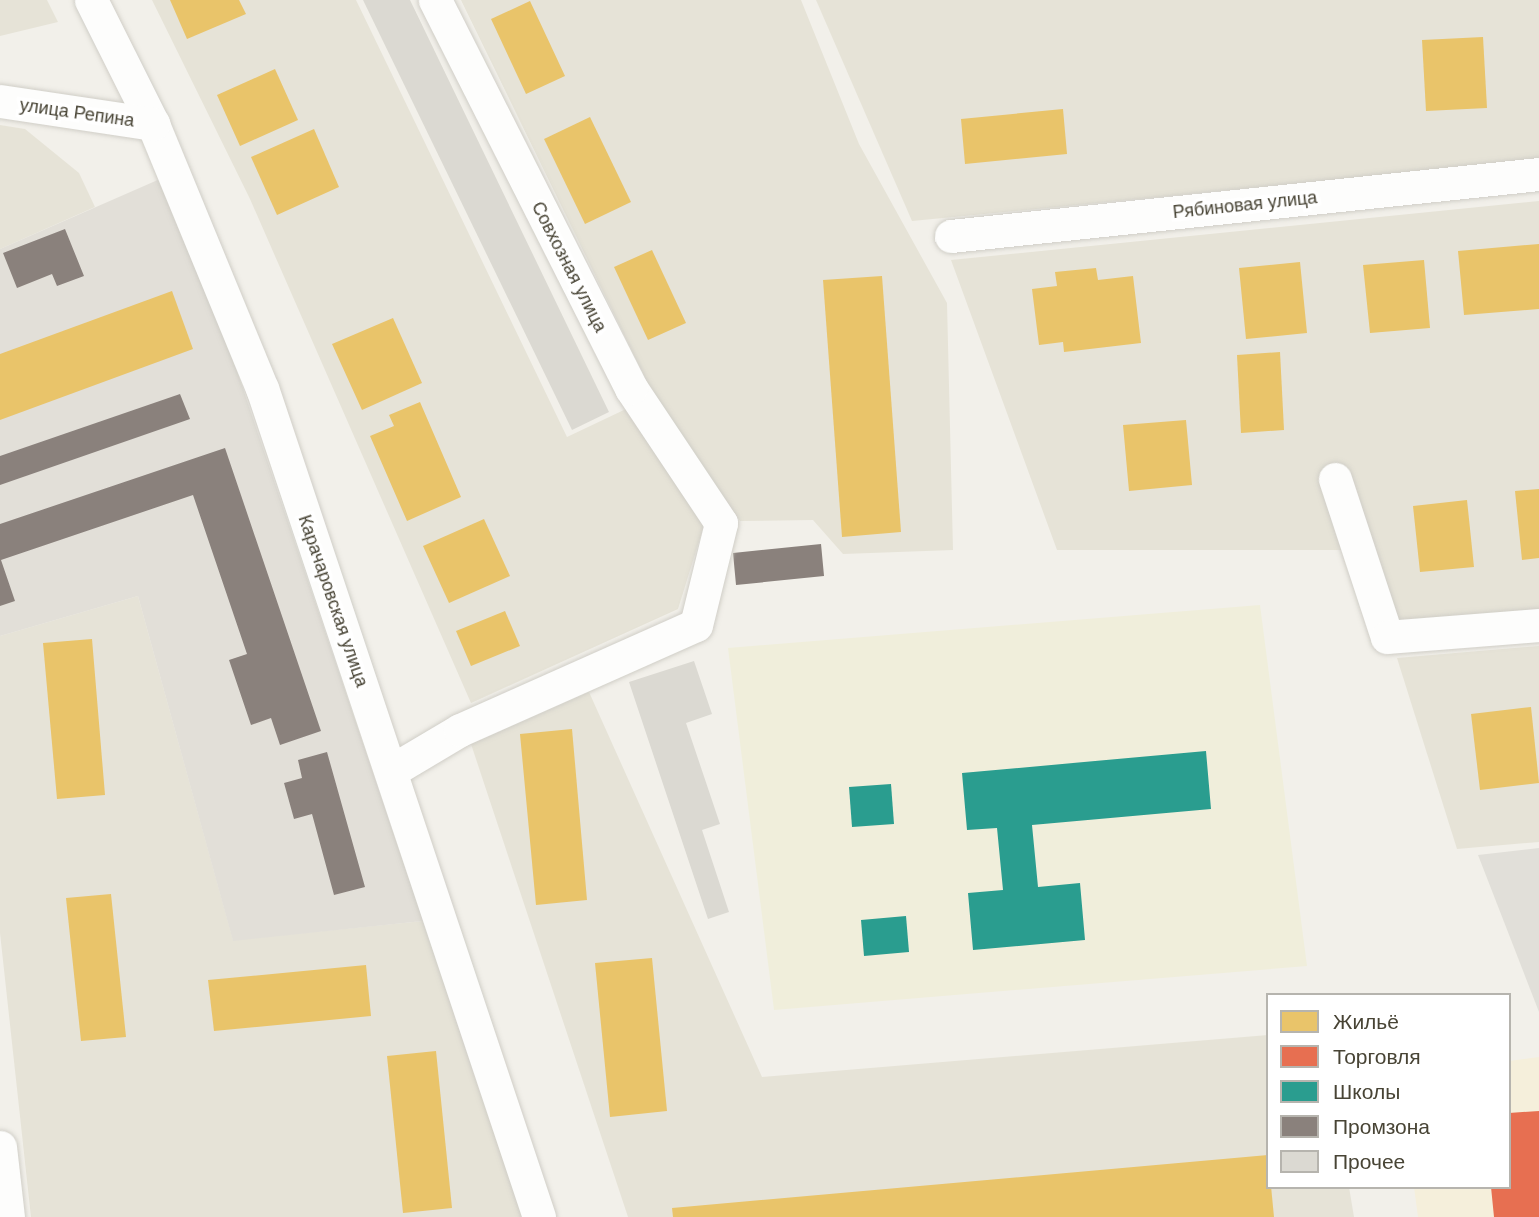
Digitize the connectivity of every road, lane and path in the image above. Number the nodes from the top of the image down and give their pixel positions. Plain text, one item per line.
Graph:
1 (91, 0) edge
2 (435, 0) edge
3 (0, 101) edge
4 (153, 124) junction
5 (1539, 174) edge
6 (951, 236) dead end
7 (1335, 479) dead end
8 (1539, 625) edge
9 (391, 771) junction
10 (0, 1147) edge
11 (8, 1217) edge
12 (539, 1217) edge

1 - 4 street, Карачаровская улица
2 - 9 street, Совхозная улица
3 - 4 street, улица Репина
4 - 9 street, Карачаровская улица
5 - 6 street, Рябиновая улица
7 - 8 street
9 - 12 street, Карачаровская улица
10 - 11 street

